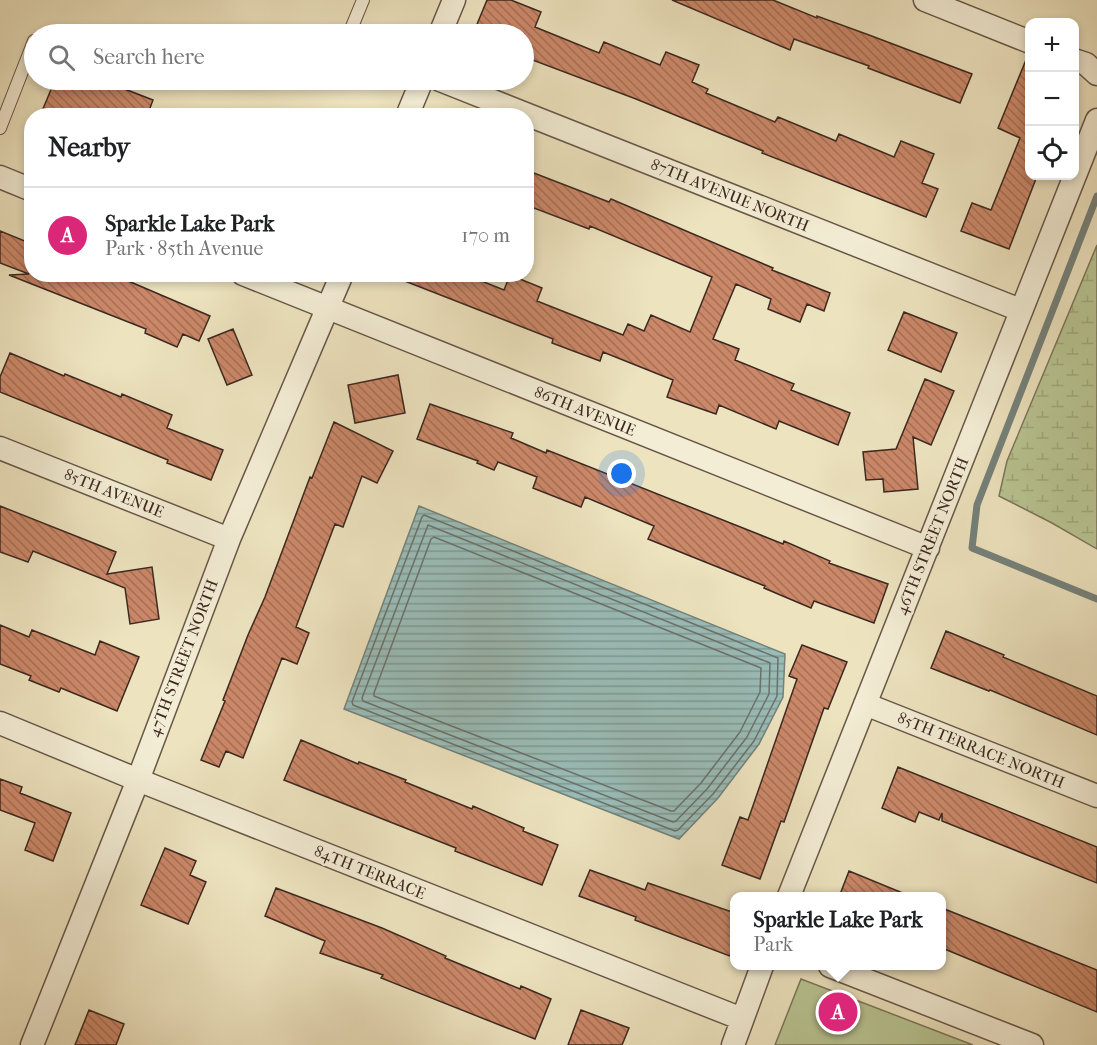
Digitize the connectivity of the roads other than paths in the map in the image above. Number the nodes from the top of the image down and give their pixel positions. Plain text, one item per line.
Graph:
1 (363, 0) edge
2 (454, 0) edge
3 (925, 0) edge
4 (353, 24) edge
5 (444, 24) edge
6 (1025, 40) edge
7 (1079, 62) edge
8 (24, 68) edge
9 (1097, 74) edge
10 (418, 90) edge
11 (465, 90) edge
12 (410, 108) edge
13 (511, 108) edge
14 (534, 117) edge
15 (1097, 120) edge
16 (0, 128) edge
17 (0, 177) edge
18 (24, 187) edge
19 (262, 282) edge
20 (339, 282) edge
21 (328, 309) junction
22 (1020, 310) junction
23 (0, 448) edge
24 (228, 539) junction
25 (928, 548) junction
26 (865, 704) junction
27 (0, 723) edge
28 (138, 780) junction
29 (1097, 796) edge
30 (791, 892) edge
31 (760, 970) edge
32 (840, 970) edge
33 (742, 1019) junction
34 (32, 1045) edge
35 (733, 1045) edge
36 (1032, 1045) edge

1 - 4 lane
2 - 5 street
3 - 6 street
7 - 9 street
8 - 16 lane
10 - 12 street
11 - 13 street, 87TH AVENUE NORTH
14 - 22 street, 87TH AVENUE NORTH
15 - 22 street, 46TH STREET NORTH
17 - 18 street
19 - 21 street, 86TH AVENUE
20 - 21 street, 47TH STREET NORTH
21 - 24 street, 47TH STREET NORTH
21 - 25 street, 86TH AVENUE
22 - 25 street, 46TH STREET NORTH
23 - 24 street, 85TH AVENUE
24 - 28 street, 47TH STREET NORTH
25 - 26 street, 46TH STREET NORTH
26 - 29 street, 85TH TERRACE NORTH
26 - 30 street, 46TH STREET NORTH
27 - 28 street, 84TH TERRACE
28 - 33 street, 84TH TERRACE
28 - 34 street, 47TH STREET NORTH
31 - 33 street
32 - 36 street
33 - 35 street

